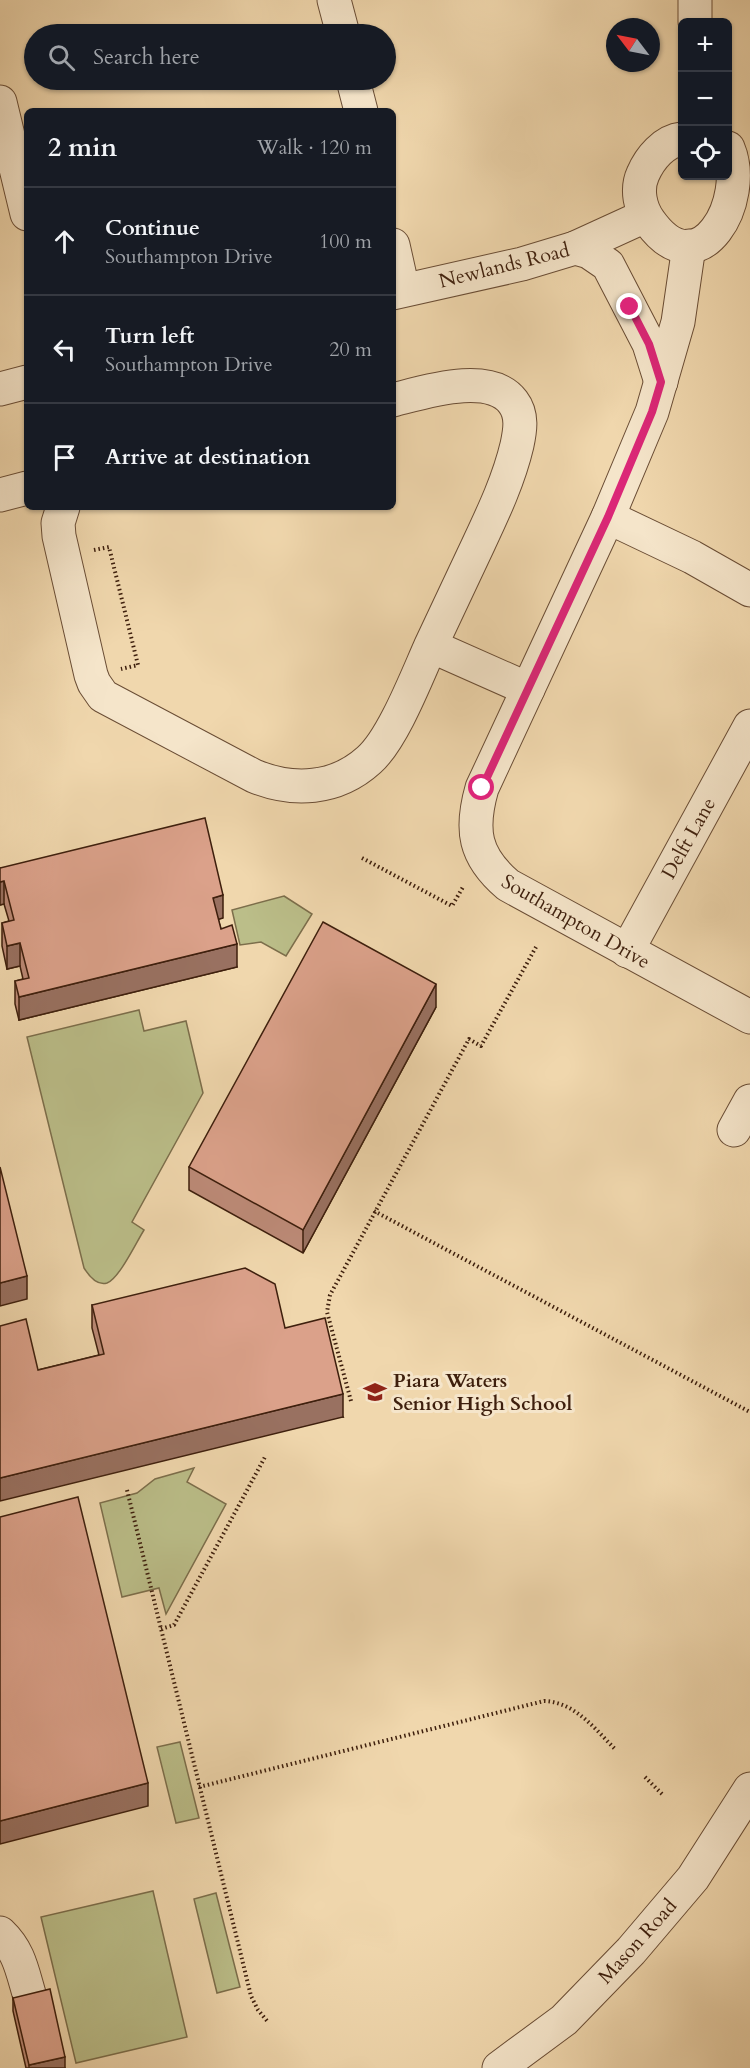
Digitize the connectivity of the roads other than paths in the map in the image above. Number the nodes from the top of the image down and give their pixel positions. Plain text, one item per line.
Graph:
1 (334, 0) edge
2 (695, 0) edge
3 (695, 18) edge
4 (340, 24) edge
5 (356, 90) edge
6 (0, 102) edge
7 (360, 108) edge
8 (678, 140) edge
9 (732, 152) edge
10 (749, 199) edge
11 (24, 202) edge
12 (645, 216) junction
13 (689, 246) junction
14 (575, 248) junction
15 (396, 273) edge
16 (398, 291) edge
17 (661, 382) junction
18 (24, 383) edge
19 (0, 389) edge
20 (396, 399) edge
21 (24, 489) edge
22 (0, 495) edge
23 (62, 510) edge
24 (608, 517) junction
25 (750, 590) edge
26 (431, 646) junction
27 (528, 690) junction
28 (750, 726) edge
29 (627, 951) junction
30 (750, 1017) edge
31 (750, 1101) edge
32 (734, 1130) dead end
33 (750, 1789) edge
34 (0, 1933) edge
35 (30, 1997) edge
36 (499, 2068) edge

1 - 4 street
2 - 3 street
5 - 7 street
6 - 11 street
8 - 12 street
9 - 10 street
10 - 13 street
12 - 13 street
12 - 14 street, Newlands Road
13 - 17 street, Southampton Drive
14 - 16 street, Newlands Road
14 - 17 street
15 - 16 street
17 - 24 street, Southampton Drive
18 - 19 street
20 - 26 street
21 - 22 street
23 - 26 street
24 - 25 street
24 - 27 street, Southampton Drive
26 - 27 street
27 - 29 street, Southampton Drive
28 - 29 street, Delft Lane
29 - 30 street, Southampton Drive
31 - 32 street
33 - 36 street, Mason Road
34 - 35 street

